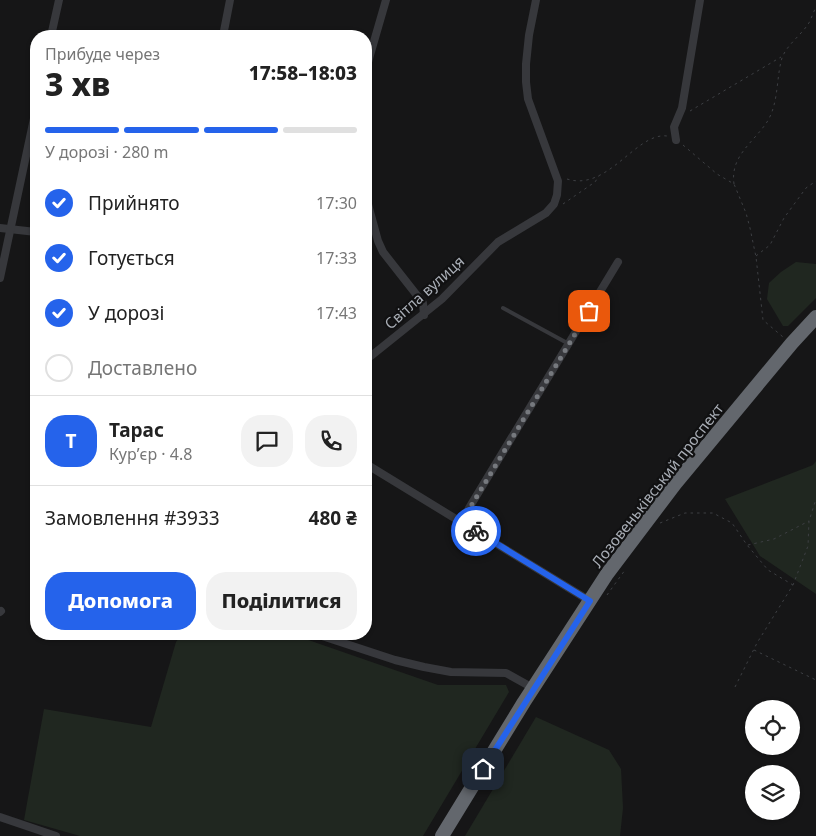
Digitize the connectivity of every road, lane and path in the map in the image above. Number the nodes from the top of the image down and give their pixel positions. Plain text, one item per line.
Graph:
1 (59, 0) edge
2 (230, 0) edge
3 (386, 0) edge
4 (536, 0) edge
5 (700, 0) edge
6 (816, 7) edge
7 (52, 30) edge
8 (224, 30) edge
9 (372, 48) edge
10 (783, 56) junction
11 (690, 112) dead end
12 (30, 139) edge
13 (676, 140) junction
14 (556, 172) junction
15 (600, 175) junction
16 (816, 182) edge
17 (734, 184) junction
18 (548, 210) junction
19 (372, 220) edge
20 (0, 228) edge
21 (12, 228) junction
22 (30, 231) edge
23 (756, 257) junction
24 (618, 262) dead end
25 (0, 278) edge
26 (503, 308) dead end
27 (424, 315) junction
28 (816, 317) edge
29 (792, 343) junction
30 (569, 344) junction
31 (372, 355) edge
32 (372, 468) edge
33 (816, 499) edge
34 (809, 521) junction
35 (463, 523) junction
36 (657, 524) dead end
37 (747, 545) junction
38 (793, 585) junction
39 (590, 601) junction
40 (334, 640) edge
41 (754, 650) junction
42 (816, 680) edge
43 (533, 688) junction
44 (735, 688) dead end
45 (0, 817) edge
46 (56, 836) edge
47 (442, 836) edge

1 - 7 street
2 - 8 street
3 - 9 street
4 - 14 street
5 - 13 street
6 - 10 path
10 - 11 path
10 - 17 path
12 - 21 street
13 - 15 path
13 - 17 path
14 - 15 path
14 - 18 street
15 - 18 path
16 - 23 path
17 - 23 path
18 - 27 street, Світла вулиця
19 - 27 street
20 - 21 street
21 - 22 street
21 - 25 street
23 - 29 path
24 - 30 street
26 - 30 lane
27 - 31 street, Світла вулиця
28 - 29 highway, Лозовеньківський проспект
29 - 39 highway, Лозовеньківський проспект
30 - 35 street
32 - 35 street
33 - 34 path
34 - 37 path
34 - 38 path
35 - 39 street
36 - 37 path
37 - 38 path
38 - 41 path
39 - 43 highway, Лозовеньківський проспект
40 - 43 street
41 - 42 path
41 - 44 path
43 - 47 highway, Лозовеньківський проспект
45 - 46 street

